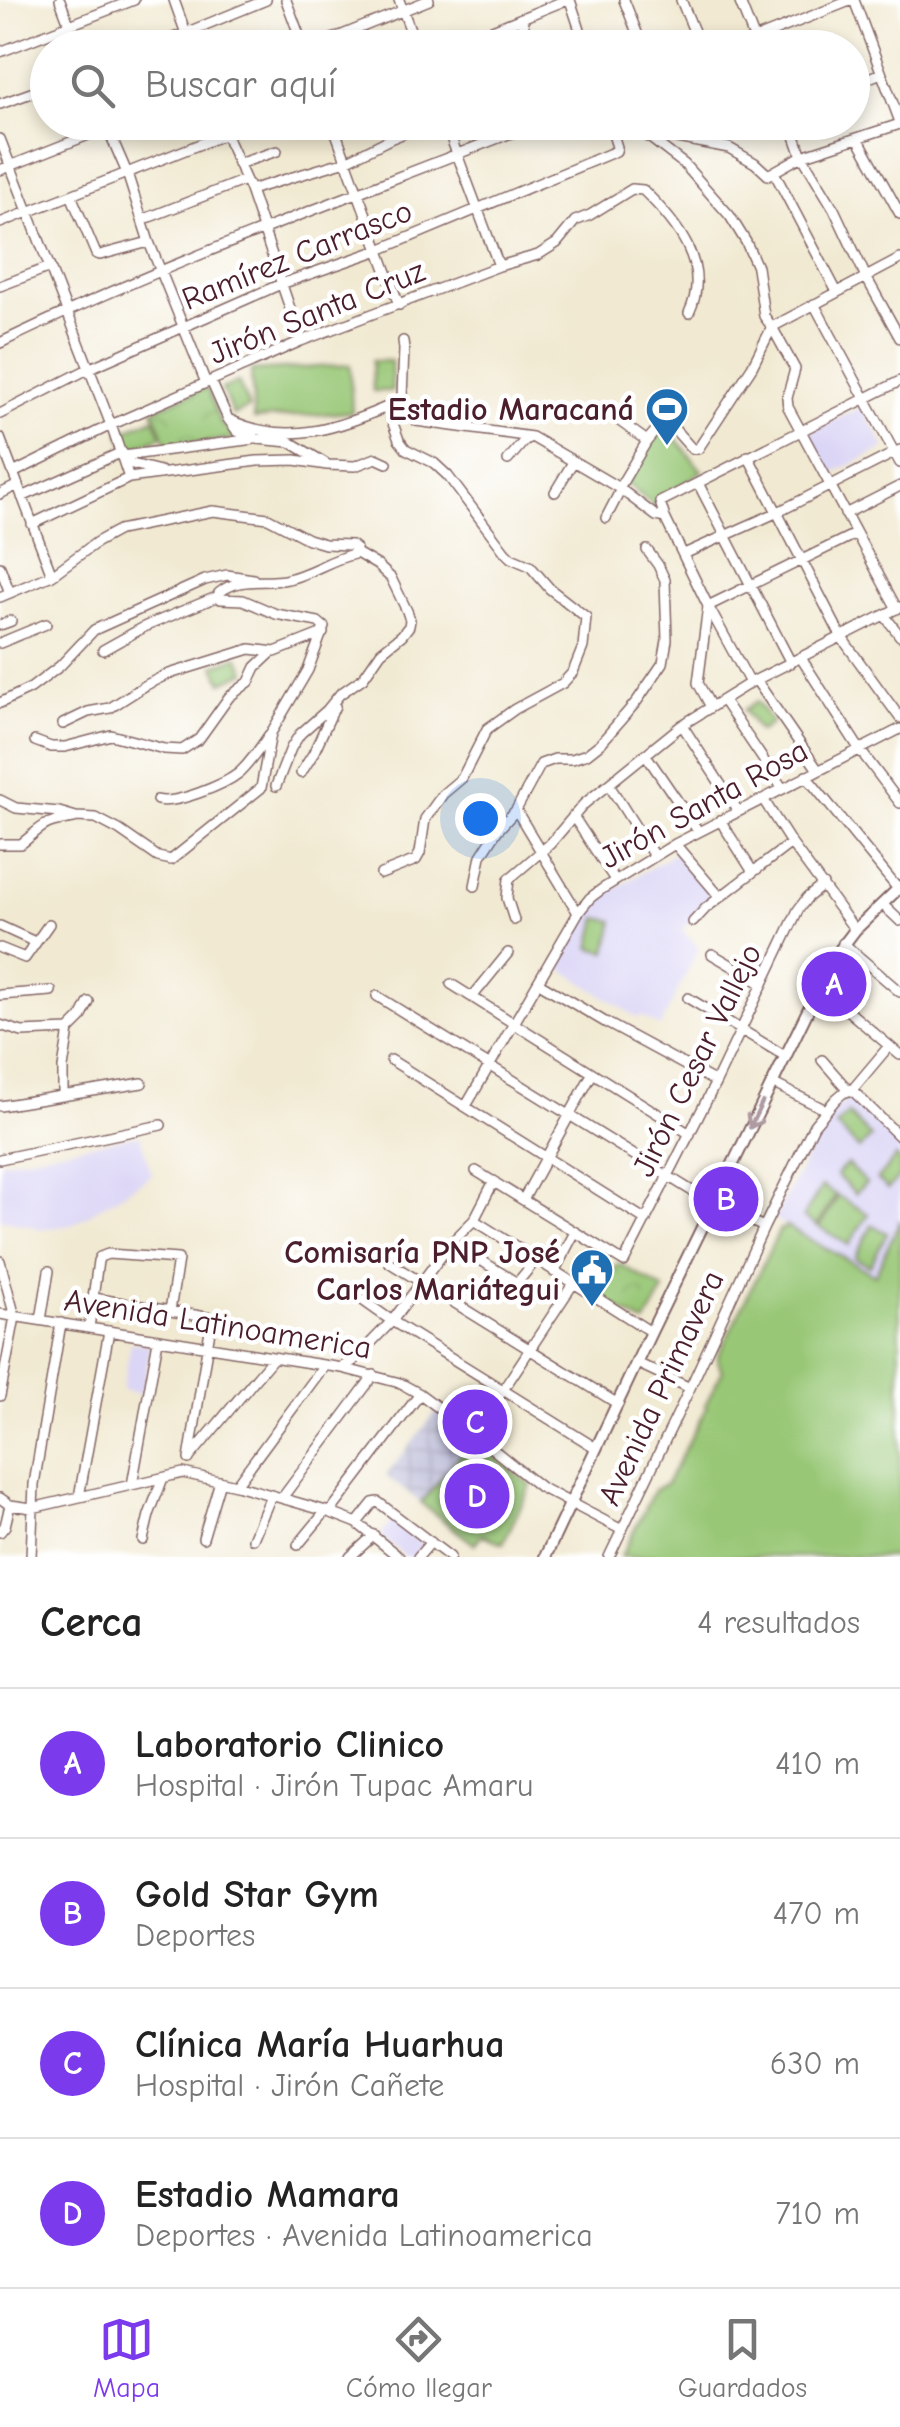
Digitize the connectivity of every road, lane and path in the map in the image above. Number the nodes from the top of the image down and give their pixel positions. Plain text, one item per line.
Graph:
1 (60, 0) edge
2 (134, 0) edge
3 (174, 0) edge
4 (266, 0) edge
5 (286, 0) edge
6 (429, 0) edge
7 (568, 0) edge
8 (624, 0) edge
9 (681, 0) edge
10 (740, 0) edge
11 (853, 0) edge
12 (401, 5) edge
13 (520, 18) junction
14 (69, 25) junction
15 (56, 30) edge
16 (71, 30) edge
17 (185, 30) edge
18 (191, 30) edge
19 (299, 30) edge
20 (346, 30) edge
21 (410, 30) edge
22 (491, 30) edge
23 (524, 30) edge
24 (579, 30) edge
25 (635, 30) edge
26 (694, 30) edge
27 (751, 30) edge
28 (785, 30) edge
29 (864, 30) edge
30 (30, 40) edge
31 (870, 45) edge
32 (0, 52) edge
33 (881, 74) junction
34 (870, 78) edge
35 (30, 93) edge
36 (0, 104) edge
37 (900, 123) edge
38 (870, 134) edge
39 (0, 139) edge
40 (71, 140) edge
41 (112, 140) edge
42 (212, 140) edge
43 (227, 140) edge
44 (339, 140) edge
45 (388, 140) edge
46 (452, 140) edge
47 (494, 140) edge
48 (615, 140) edge
49 (658, 140) edge
50 (697, 140) edge
51 (796, 140) edge
52 (852, 140) edge
53 (859, 140) edge
54 (276, 151) dead end
55 (457, 155) junction
56 (802, 156) junction
57 (346, 160) junction
58 (238, 164) junction
59 (5, 168) edge
60 (126, 174) junction
61 (771, 174) junction
62 (248, 185) junction
63 (358, 192) junction
64 (71, 195) junction
65 (477, 209) junction
66 (29, 212) junction
67 (900, 214) edge
68 (142, 220) junction
69 (0, 223) edge
70 (264, 229) junction
71 (148, 242) junction
72 (379, 250) junction
73 (900, 259) edge
74 (499, 266) junction
75 (50, 267) junction
76 (161, 270) junction
77 (866, 277) junction
78 (282, 284) junction
79 (0, 286) edge
80 (837, 292) junction
81 (814, 304) junction
82 (399, 305) junction
83 (66, 310) junction
84 (689, 313) dead end
85 (183, 327) junction
86 (772, 328) junction
87 (900, 338) edge
88 (402, 341) dead end
89 (301, 342) junction
90 (0, 343) edge
91 (88, 369) junction
92 (900, 381) edge
93 (209, 382) junction
94 (866, 398) junction
95 (387, 407) junction
96 (0, 414) edge
97 (228, 419) junction
98 (618, 420) dead end
99 (416, 421) dead end
100 (112, 425) junction
101 (799, 430) junction
102 (532, 437) junction
103 (0, 438) edge
104 (257, 438) junction
105 (648, 441) junction
106 (897, 451) edge
107 (123, 456) junction
108 (748, 456) junction
109 (508, 460) dead end
110 (573, 462) junction
111 (387, 463) dead end
112 (900, 463) edge
113 (327, 465) junction
114 (168, 472) junction
115 (13, 474) junction
116 (129, 478) junction
117 (698, 483) junction
118 (18, 485) junction
119 (829, 485) junction
120 (900, 486) edge
121 (620, 488) junction
122 (556, 492) dead end
123 (0, 494) edge
124 (22, 497) junction
125 (778, 512) junction
126 (846, 514) junction
127 (606, 518) dead end
128 (665, 518) junction
129 (32, 524) junction
130 (855, 534) junction
131 (724, 535) junction
132 (648, 550) dead end
133 (356, 552) junction
134 (684, 554) junction
135 (803, 560) junction
136 (0, 567) edge
137 (52, 575) junction
138 (256, 580) junction
139 (752, 587) junction
140 (5, 595) edge
141 (219, 596) junction
142 (708, 606) junction
143 (899, 608) edge
144 (885, 616) junction
145 (46, 624) dead end
146 (323, 633) junction
147 (900, 636) edge
148 (842, 638) junction
149 (0, 643) edge
150 (103, 650) dead end
151 (272, 652) junction
152 (796, 660) junction
153 (753, 682) junction
154 (0, 690) edge
155 (340, 694) junction
156 (724, 700) junction
157 (2, 702) edge
158 (712, 707) junction
159 (900, 718) edge
160 (62, 724) dead end
161 (682, 724) junction
162 (900, 729) edge
163 (271, 733) junction
164 (35, 741) dead end
165 (860, 750) junction
166 (646, 755) junction
167 (818, 770) junction
168 (302, 773) dead end
169 (806, 776) junction
170 (276, 786) dead end
171 (610, 786) junction
172 (784, 789) junction
173 (764, 799) junction
174 (0, 800) edge
175 (157, 800) dead end
176 (900, 802) edge
177 (516, 810) junction
178 (738, 811) junction
179 (572, 816) junction
180 (76, 817) junction
181 (720, 820) junction
182 (698, 832) junction
183 (791, 843) junction
184 (0, 844) edge
185 (676, 844) junction
186 (541, 852) junction
187 (654, 856) junction
188 (753, 872) junction
189 (380, 874) dead end
190 (614, 880) junction
191 (475, 886) dead end
192 (823, 886) junction
193 (899, 888) edge
194 (720, 898) junction
195 (882, 904) junction
196 (578, 914) junction
197 (514, 920) dead end
198 (900, 920) edge
199 (693, 922) dead end
200 (48, 924) dead end
201 (0, 926) edge
202 (855, 930) junction
203 (35, 942) junction
204 (843, 943) junction
205 (0, 948) edge
206 (508, 954) dead end
207 (712, 954) dead end
208 (539, 983) junction
209 (451, 984) dead end
210 (763, 984) junction
211 (820, 987) junction
212 (52, 991) dead end
213 (900, 992) edge
214 (0, 995) edge
215 (376, 996) dead end
216 (472, 996) junction
217 (688, 998) dead end
218 (89, 1002) dead end
219 (514, 1024) junction
220 (0, 1025) edge
221 (69, 1030) junction
222 (740, 1030) junction
223 (889, 1046) junction
224 (900, 1054) edge
225 (785, 1056) junction
226 (391, 1060) dead end
227 (822, 1060) dead end
228 (489, 1066) junction
229 (592, 1074) junction
230 (716, 1082) junction
231 (142, 1084) dead end
232 (772, 1084) junction
233 (851, 1091) junction
234 (63, 1096) junction
235 (0, 1105) edge
236 (466, 1106) junction
237 (826, 1110) junction
238 (570, 1116) junction
239 (162, 1125) dead end
240 (690, 1134) junction
241 (900, 1137) edge
242 (546, 1157) junction
243 (0, 1159) edge
244 (476, 1171) dead end
245 (668, 1176) junction
246 (494, 1182) junction
247 (523, 1200) junction
248 (713, 1204) junction
249 (474, 1220) junction
250 (646, 1220) junction
251 (764, 1227) junction
252 (575, 1232) junction
253 (452, 1242) junction
254 (0, 1260) edge
255 (536, 1260) junction
256 (390, 1264) dead end
257 (49, 1271) dead end
258 (554, 1272) junction
259 (420, 1282) junction
260 (573, 1284) junction
261 (351, 1292) dead end
262 (94, 1298) junction
263 (170, 1311) junction
264 (0, 1314) edge
265 (15, 1317) junction
266 (41, 1320) junction
267 (392, 1321) junction
268 (62, 1323) junction
269 (89, 1328) junction
270 (109, 1331) junction
271 (651, 1332) junction
272 (158, 1340) junction
273 (206, 1348) junction
274 (530, 1349) junction
275 (361, 1353) junction
276 (273, 1358) junction
277 (637, 1363) junction
278 (324, 1366) junction
279 (339, 1368) junction
280 (378, 1375) junction
281 (690, 1388) junction
282 (504, 1391) junction
283 (420, 1394) junction
284 (0, 1396) edge
285 (618, 1404) junction
286 (474, 1434) junction
287 (596, 1448) junction
288 (189, 1459) junction
289 (184, 1474) junction
290 (164, 1478) junction
291 (220, 1481) junction
292 (132, 1485) junction
293 (236, 1485) junction
294 (79, 1497) junction
295 (276, 1497) junction
296 (0, 1498) edge
297 (570, 1504) junction
298 (10, 1505) junction
299 (32, 1508) junction
300 (328, 1512) junction
301 (357, 1523) junction
302 (622, 1530) junction
303 (0, 1532) edge
304 (374, 1536) junction
305 (202, 1538) dead end
306 (253, 1539) dead end
307 (144, 1540) dead end
308 (430, 1542) junction
309 (298, 1545) dead end
310 (31, 1557) edge
311 (350, 1557) edge
312 (399, 1557) edge
313 (418, 1557) edge
314 (450, 1557) edge
315 (545, 1557) edge
316 (609, 1557) edge

1 - 14 street
2 - 14 street
3 - 17 street
4 - 18 street
5 - 19 street
6 - 12 street
7 - 13 street
7 - 24 street
8 - 25 street
9 - 26 street
10 - 27 street
11 - 28 street
11 - 29 street
12 - 20 street
12 - 21 street
13 - 22 street
13 - 23 street
14 - 15 street
14 - 16 street
30 - 32 street
31 - 33 street
33 - 34 street
33 - 37 street
35 - 36 street
37 - 38 street
39 - 59 street
40 - 59 street
41 - 60 street
42 - 60 street
43 - 58 street
44 - 57 street
45 - 57 street
46 - 55 street
47 - 55 street
48 - 65 street, Ramírez Carrasco
49 - 86 street
50 - 61 street
51 - 56 street
52 - 56 street
53 - 67 street
54 - 58 street
55 - 63 street
55 - 65 street
56 - 61 street
56 - 77 street
57 - 62 street
57 - 63 street
58 - 62 street
59 - 66 street
60 - 64 street
60 - 68 street
61 - 80 street
62 - 68 street
62 - 70 street
63 - 70 street
63 - 72 street
64 - 66 street
64 - 71 street
65 - 72 street, Ramírez Carrasco
65 - 74 street
66 - 69 street
66 - 75 street
68 - 71 street
70 - 76 street
70 - 78 street
71 - 76 street
72 - 78 street, Ramírez Carrasco
72 - 82 street
73 - 77 street
74 - 82 street, Jirón Santa Cruz
74 - 84 street, Jirón Santa Cruz
75 - 79 street
75 - 83 street
76 - 83 street
76 - 85 street
77 - 80 street
77 - 87 street
78 - 85 street, Ramírez Carrasco
78 - 89 street
80 - 81 street
81 - 86 street
81 - 94 street
82 - 89 street, Jirón Santa Cruz
83 - 90 street
83 - 91 street
85 - 91 street, Ramírez Carrasco
85 - 93 street
86 - 101 street
86 - 105 street
88 - 95 street
89 - 93 street, Jirón Santa Cruz
91 - 96 street, Ramírez Carrasco
91 - 100 street
92 - 94 street
93 - 97 street
93 - 100 street, Jirón Santa Cruz
94 - 101 street
94 - 106 street
95 - 97 street
95 - 189 street
97 - 104 street
98 - 105 street
99 - 102 street
100 - 107 street
100 - 115 street, Jirón Santa Cruz
101 - 108 street
101 - 119 street
102 - 109 street
102 - 110 street
103 - 115 street
104 - 107 street
104 - 113 street
105 - 121 street
106 - 112 street
106 - 119 street
107 - 114 street
107 - 116 street
107 - 124 street
108 - 117 street
108 - 125 street
110 - 121 street
110 - 122 street
111 - 113 street
113 - 114 street
114 - 116 street
115 - 118 street
116 - 129 street
117 - 128 street
117 - 131 street
118 - 123 street
118 - 124 street
119 - 125 street
119 - 126 street
120 - 126 street
121 - 127 street
121 - 128 street
124 - 129 street
125 - 131 street
125 - 135 street
126 - 130 street
128 - 134 street
129 - 137 street
130 - 135 street
130 - 143 street
131 - 134 street
131 - 139 street
132 - 177 street
133 - 137 street
133 - 138 street
133 - 155 street
134 - 142 street
135 - 139 street
135 - 148 street
136 - 140 street
137 - 140 street
138 - 141 street
138 - 157 street
139 - 142 street
139 - 152 street
141 - 146 street
141 - 150 street
142 - 153 street
142 - 158 street
143 - 144 street
144 - 147 street
144 - 148 street
145 - 149 street
146 - 151 street
146 - 163 street
148 - 152 street
148 - 159 street
151 - 160 street
151 - 164 street
152 - 153 street
152 - 165 street
153 - 156 street
153 - 167 street
154 - 157 street
155 - 168 street
155 - 170 street
156 - 158 street
156 - 172 street
158 - 161 street
161 - 166 street
161 - 178 street
162 - 165 street, Jirón Santa Rosa
163 - 175 street
163 - 180 street
165 - 167 street, Jirón Santa Rosa
165 - 176 street
166 - 171 street
166 - 182 street
167 - 169 street, Jirón Santa Rosa
169 - 172 street, Jirón Santa Rosa
169 - 193 street
171 - 179 street
171 - 187 street
172 - 173 street, Jirón Santa Rosa
173 - 178 street, Jirón Santa Rosa
173 - 183 street
174 - 180 street
177 - 186 street
177 - 191 street
178 - 181 street, Jirón Santa Rosa
179 - 186 street
179 - 190 street
180 - 184 street
181 - 182 street, Jirón Santa Rosa
181 - 188 street
182 - 185 street, Jirón Santa Rosa
183 - 188 street
183 - 192 street
185 - 187 street, Jirón Santa Rosa
185 - 194 street
186 - 196 street
186 - 197 street
187 - 190 street, Jirón Santa Rosa
188 - 194 street
190 - 196 street, Jirón Santa Rosa
192 - 202 street
192 - 210 street, Jirón Cesar Vallejo
193 - 195 main road
194 - 199 street
195 - 198 street
195 - 202 main road
196 - 208 street, Jirón Santa Rosa
200 - 203 street
201 - 203 street
202 - 204 main road
203 - 205 street
204 - 211 main road
204 - 213 street
206 - 216 street
207 - 210 street
208 - 219 street, Jirón Santa Rosa
208 - 230 street
209 - 216 street
210 - 222 street, Jirón Cesar Vallejo
211 - 223 street
211 - 225 main road
212 - 214 street
215 - 228 street
216 - 219 street
217 - 222 street
218 - 221 street
219 - 228 street, Jirón Santa Rosa
219 - 229 street
220 - 221 street
221 - 234 street
222 - 225 street
222 - 230 street, Jirón Cesar Vallejo
223 - 224 street
223 - 233 street, Avenida Primavera
225 - 232 main road
226 - 236 street
227 - 233 street
228 - 236 street, Jirón Santa Rosa
228 - 238 street
229 - 238 street
229 - 240 street
230 - 240 street, Jirón Cesar Vallejo
231 - 234 street
232 - 237 street
232 -> 248 main road
233 - 237 street, Avenida Primavera
233 - 241 street
234 - 235 street
236 - 242 street
237 - 251 street, Avenida Primavera
238 - 242 street
238 - 245 street
239 - 243 street
240 - 245 street, Jirón Cesar Vallejo
242 - 247 street
242 - 250 street
244 - 246 street
245 - 248 street
245 - 250 street, Jirón Cesar Vallejo
246 - 247 street
246 - 249 street
247 - 252 street
248 - 251 street
248 - 271 main road
249 - 253 street
249 - 255 street
250 - 252 street, Jirón Cesar Vallejo
251 - 281 street, Avenida Primavera
252 - 258 street
253 - 255 street
253 - 259 street
254 - 265 street
255 - 258 street
256 - 259 street
257 - 266 street
258 - 260 street
259 - 267 street
259 - 274 street
260 - 271 street
260 - 274 street
261 - 267 street
262 - 263 street
262 - 263 street
262 - 269 street
263 - 273 street
264 - 265 street, Avenida Latinoamerica
265 - 266 street, Avenida Latinoamerica
265 - 284 street
266 - 268 street, Avenida Latinoamerica
267 - 275 street
267 - 282 street
268 - 269 street, Avenida Latinoamerica
268 - 299 street
269 - 270 street, Avenida Latinoamerica
270 - 272 street, Avenida Latinoamerica
270 - 294 street
271 - 277 main road
272 - 273 street, Avenida Latinoamerica
272 - 292 street
273 - 276 street, Avenida Latinoamerica
273 - 288 street
274 - 282 street
274 - 285 street
275 - 279 street
275 - 280 street
276 - 278 street, Avenida Latinoamerica
276 - 288 street
277 - 281 street
277 - 285 main road
278 - 279 street, Avenida Latinoamerica
278 - 293 street
279 - 280 street, Avenida Latinoamerica
280 - 283 street, Avenida Latinoamerica
280 - 295 street
281 - 302 street, Avenida Primavera
282 - 286 street
282 - 287 street
283 - 286 street, Avenida Latinoamerica
283 - 300 street
285 - 287 main road
286 - 297 street, Avenida Latinoamerica
287 - 297 main road
288 - 289 street
289 - 290 street
289 - 291 street
290 - 292 street
290 - 307 street
291 - 293 street
291 - 305 street
292 - 294 street
293 - 295 street
294 - 299 street
295 - 300 street
295 - 306 street
296 - 298 street
297 - 302 street, Avenida Latinoamerica
297 - 315 main road
298 - 299 street
298 - 303 street
299 - 310 street
300 - 301 street
300 - 309 street
301 - 304 street
301 - 308 street
302 - 316 street, Avenida Primavera
304 - 311 street
304 - 312 street
308 - 313 street
308 - 314 street

